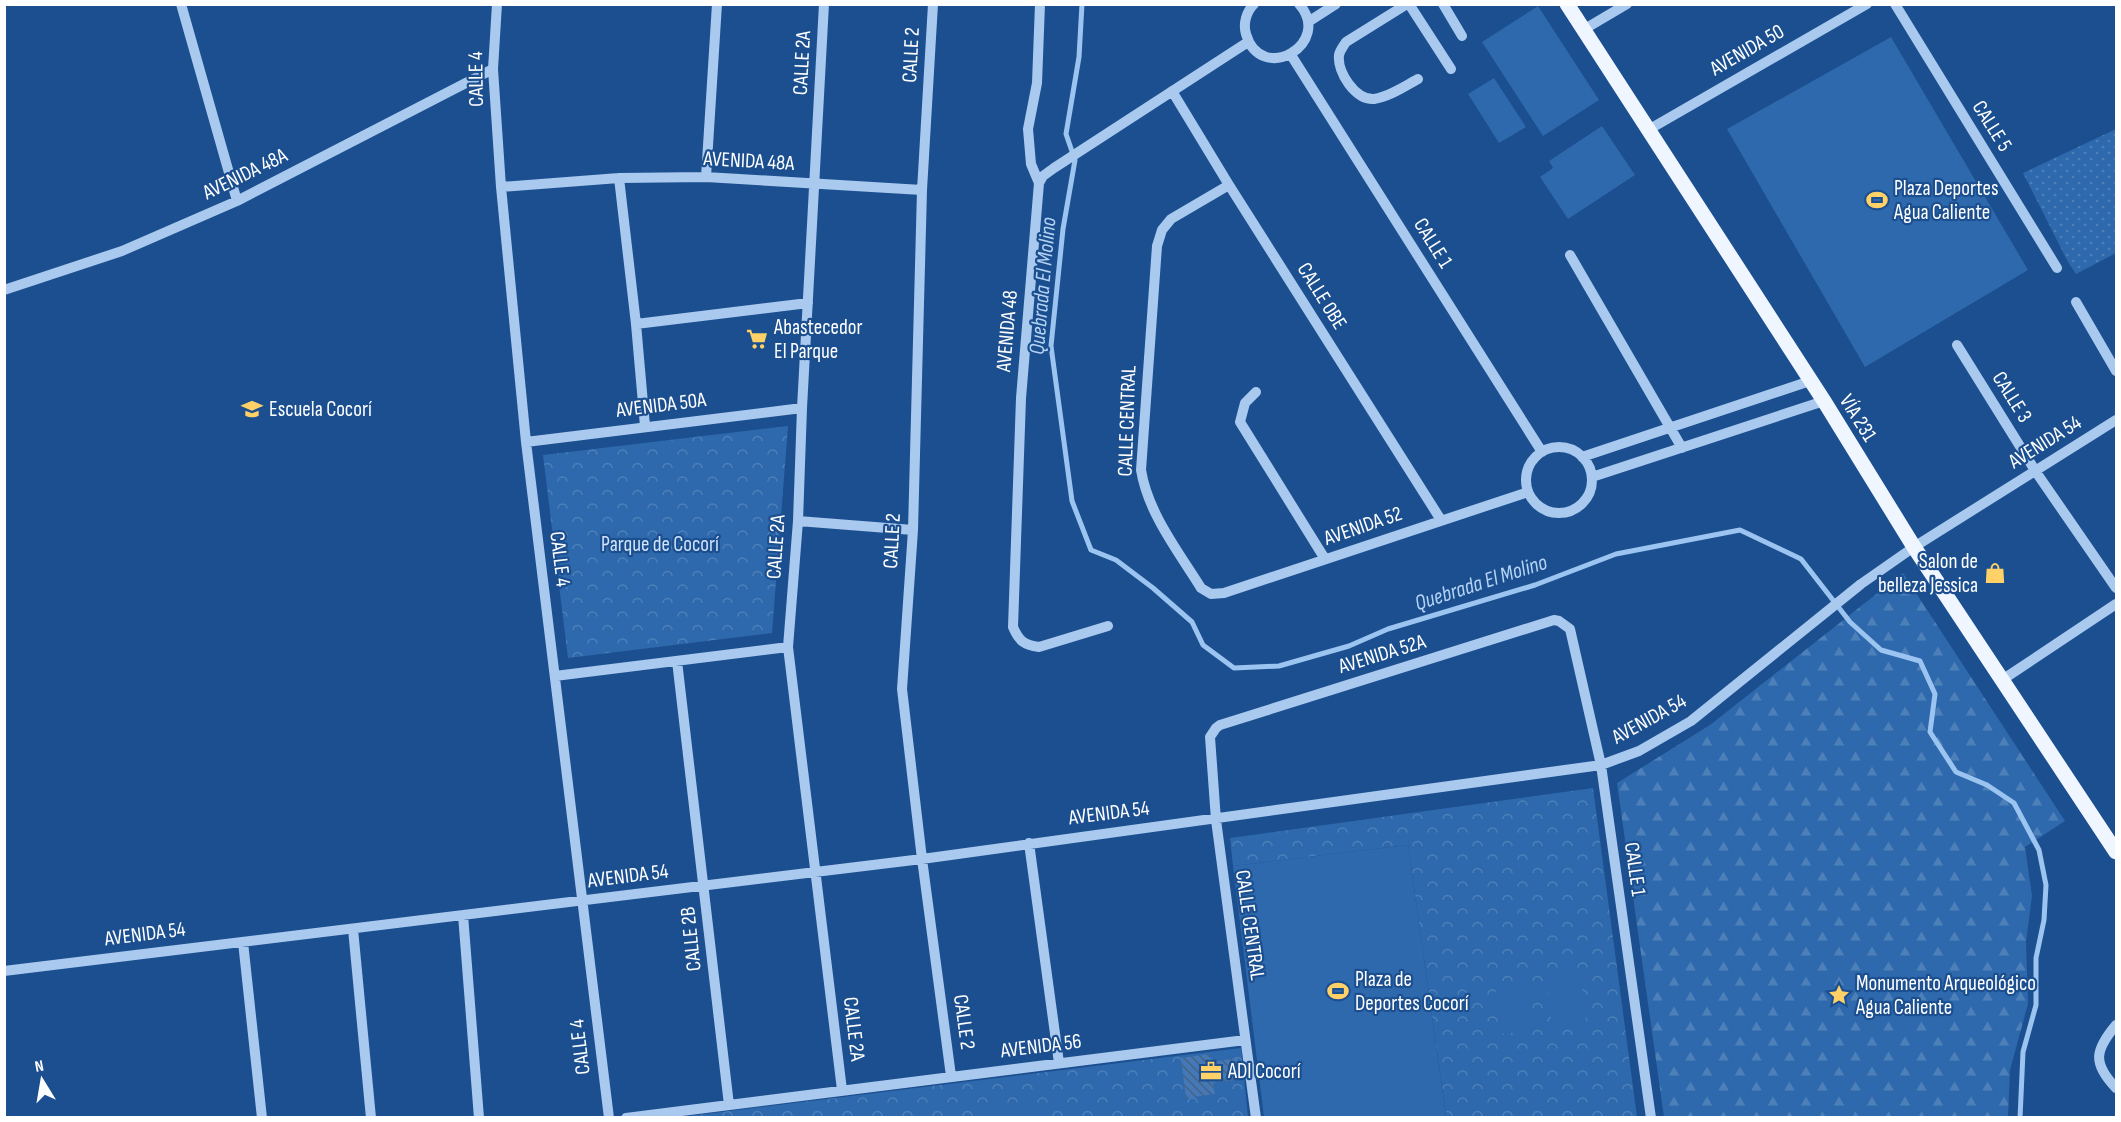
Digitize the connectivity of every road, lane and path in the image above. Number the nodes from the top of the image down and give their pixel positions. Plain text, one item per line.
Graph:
1 (182, 4) edge
2 (497, 4) edge
3 (717, 4) edge
4 (824, 4) edge
5 (933, 4) edge
6 (1040, 4) edge
7 (1254, 4) edge
8 (1299, 4) edge
9 (1336, 4) edge
10 (1408, 4) edge
11 (1443, 4) edge
12 (1567, 4) edge
13 (1627, 4) edge
14 (1867, 4) edge
15 (1894, 4) edge
16 (1308, 22) junction
17 (1583, 30) junction
18 (1462, 36) dead end
19 (1248, 42) junction
20 (1291, 55) junction
21 (493, 69) junction
22 (1451, 69) dead end
23 (1418, 79) dead end
24 (1172, 91) junction
25 (1648, 130) junction
26 (706, 177) junction
27 (619, 178) junction
28 (1039, 183) junction
29 (815, 184) junction
30 (1229, 185) junction
31 (501, 187) junction
32 (922, 190) junction
33 (237, 201) junction
34 (1570, 255) dead end
35 (2057, 268) dead end
36 (4, 290) edge
37 (2076, 302) dead end
38 (808, 303) junction
39 (636, 324) junction
40 (1957, 345) dead end
41 (2116, 371) edge
42 (1810, 381) junction
43 (1256, 392) dead end
44 (1824, 401) junction
45 (802, 408) junction
46 (2116, 420) edge
47 (645, 426) junction
48 (1671, 427) junction
49 (526, 442) junction
50 (1682, 448) junction
51 (1542, 452) junction
52 (1582, 457) junction
53 (2036, 472) junction
54 (1592, 477) junction
55 (1528, 492) junction
56 (1441, 520) junction
57 (798, 521) junction
58 (913, 530) junction
59 (1914, 548) junction
60 (1324, 559) junction
61 (2116, 588) edge
62 (1211, 594) joint
63 (2116, 604) edge
64 (1108, 626) dead end
65 (1570, 629) joint
66 (788, 647) junction
67 (677, 661) junction
68 (555, 676) junction
69 (2002, 680) junction
70 (1210, 737) joint
71 (1601, 765) junction
72 (1216, 820) junction
73 (1029, 843) junction
74 (2116, 852) edge
75 (922, 858) junction
76 (814, 872) junction
77 (705, 886) junction
78 (582, 901) junction
79 (463, 915) junction
80 (353, 929) junction
81 (243, 942) junction
82 (4, 971) edge
83 (2116, 1025) edge
84 (1245, 1040) junction
85 (1059, 1063) junction
86 (951, 1076) junction
87 (2116, 1088) edge
88 (842, 1090) junction
89 (729, 1105) junction
90 (262, 1118) edge
91 (371, 1118) edge
92 (478, 1118) edge
93 (609, 1118) edge
94 (626, 1118) edge
95 (1256, 1118) edge
96 (1651, 1118) edge

1 - 33 street
2 - 21 street, CALLE 4
3 - 26 street
4 - 29 street, CALLE 2A
5 - 32 street, CALLE 2
6 - 28 street
7 - 19 street
8 - 16 street
9 - 16 street
10 - 22 street
10 - 23 street
11 - 18 street
12 - 17 main road, VÍA 231
13 - 17 street
14 - 25 street, AVENIDA 50
15 - 35 street, CALLE 5
16 - 20 street
17 - 25 main road, VÍA 231
19 - 20 street
19 - 24 street
20 - 51 street, CALLE 1
21 - 31 street, CALLE 4
21 - 33 street, AVENIDA 48A
24 - 28 street
24 - 30 street, CALLE 0BE
25 - 42 main road, VÍA 231
26 - 27 street, AVENIDA 48A
26 - 29 street, AVENIDA 48A
27 - 31 street, AVENIDA 48A
27 - 39 street
28 - 64 street, AVENIDA 48
29 - 32 street, AVENIDA 48A
29 - 38 street, CALLE 2A
30 - 56 street, CALLE 0BE
30 - 62 street, CALLE CENTRAL
31 - 49 street, CALLE 4
32 - 58 street, CALLE 2
33 - 36 street, AVENIDA 48A
34 - 48 street
37 - 41 street
38 - 39 street
38 - 45 street, CALLE 2A
39 - 47 street
40 - 53 street, CALLE 3
42 - 44 main road, VÍA 231
42 - 48 street
43 - 60 street
44 - 50 street
44 - 59 main road, VÍA 231
45 - 47 street, AVENIDA 50A
45 - 57 street, CALLE 2A
46 - 53 street, AVENIDA 54
47 - 49 street, AVENIDA 50A
48 - 50 street
48 - 52 street
49 - 68 street, CALLE 4
50 - 54 street
51 - 52 street
51 - 55 street
52 - 54 street
53 - 59 street, AVENIDA 54
53 - 61 street, CALLE 3
54 - 55 street
55 - 56 street, AVENIDA 52
56 - 60 street, AVENIDA 52
57 - 58 street
57 - 66 street, CALLE 2A
58 - 75 street, CALLE 2
59 - 69 main road, VÍA 231
59 - 71 street, AVENIDA 54
60 - 62 street, AVENIDA 52
63 - 69 street
65 - 70 street, AVENIDA 52A
65 - 71 street, CALLE 1
66 - 67 street
66 - 76 street, CALLE 2A
67 - 68 street
67 - 77 street, CALLE 2B
68 - 78 street, CALLE 4
69 - 74 main road, VÍA 231
70 - 72 street, CALLE CENTRAL
71 - 72 street, AVENIDA 54
71 - 96 street, CALLE 1
72 - 73 street, AVENIDA 54
72 - 84 street, CALLE CENTRAL
73 - 75 street, AVENIDA 54
73 - 85 street
75 - 76 street, AVENIDA 54
75 - 86 street, CALLE 2
76 - 77 street, AVENIDA 54
76 - 88 street, CALLE 2A
77 - 78 street, AVENIDA 54
77 - 89 street, CALLE 2B
78 - 79 street, AVENIDA 54
78 - 93 street, CALLE 4
79 - 80 street, AVENIDA 54
79 - 92 street
80 - 81 street, AVENIDA 54
80 - 91 street
81 - 82 street, AVENIDA 54
81 - 90 street
83 - 87 street
84 - 85 street, AVENIDA 56
84 - 95 street, CALLE CENTRAL
85 - 86 street, AVENIDA 56
86 - 88 street, AVENIDA 56
88 - 89 street, AVENIDA 56
89 - 94 street, AVENIDA 56

